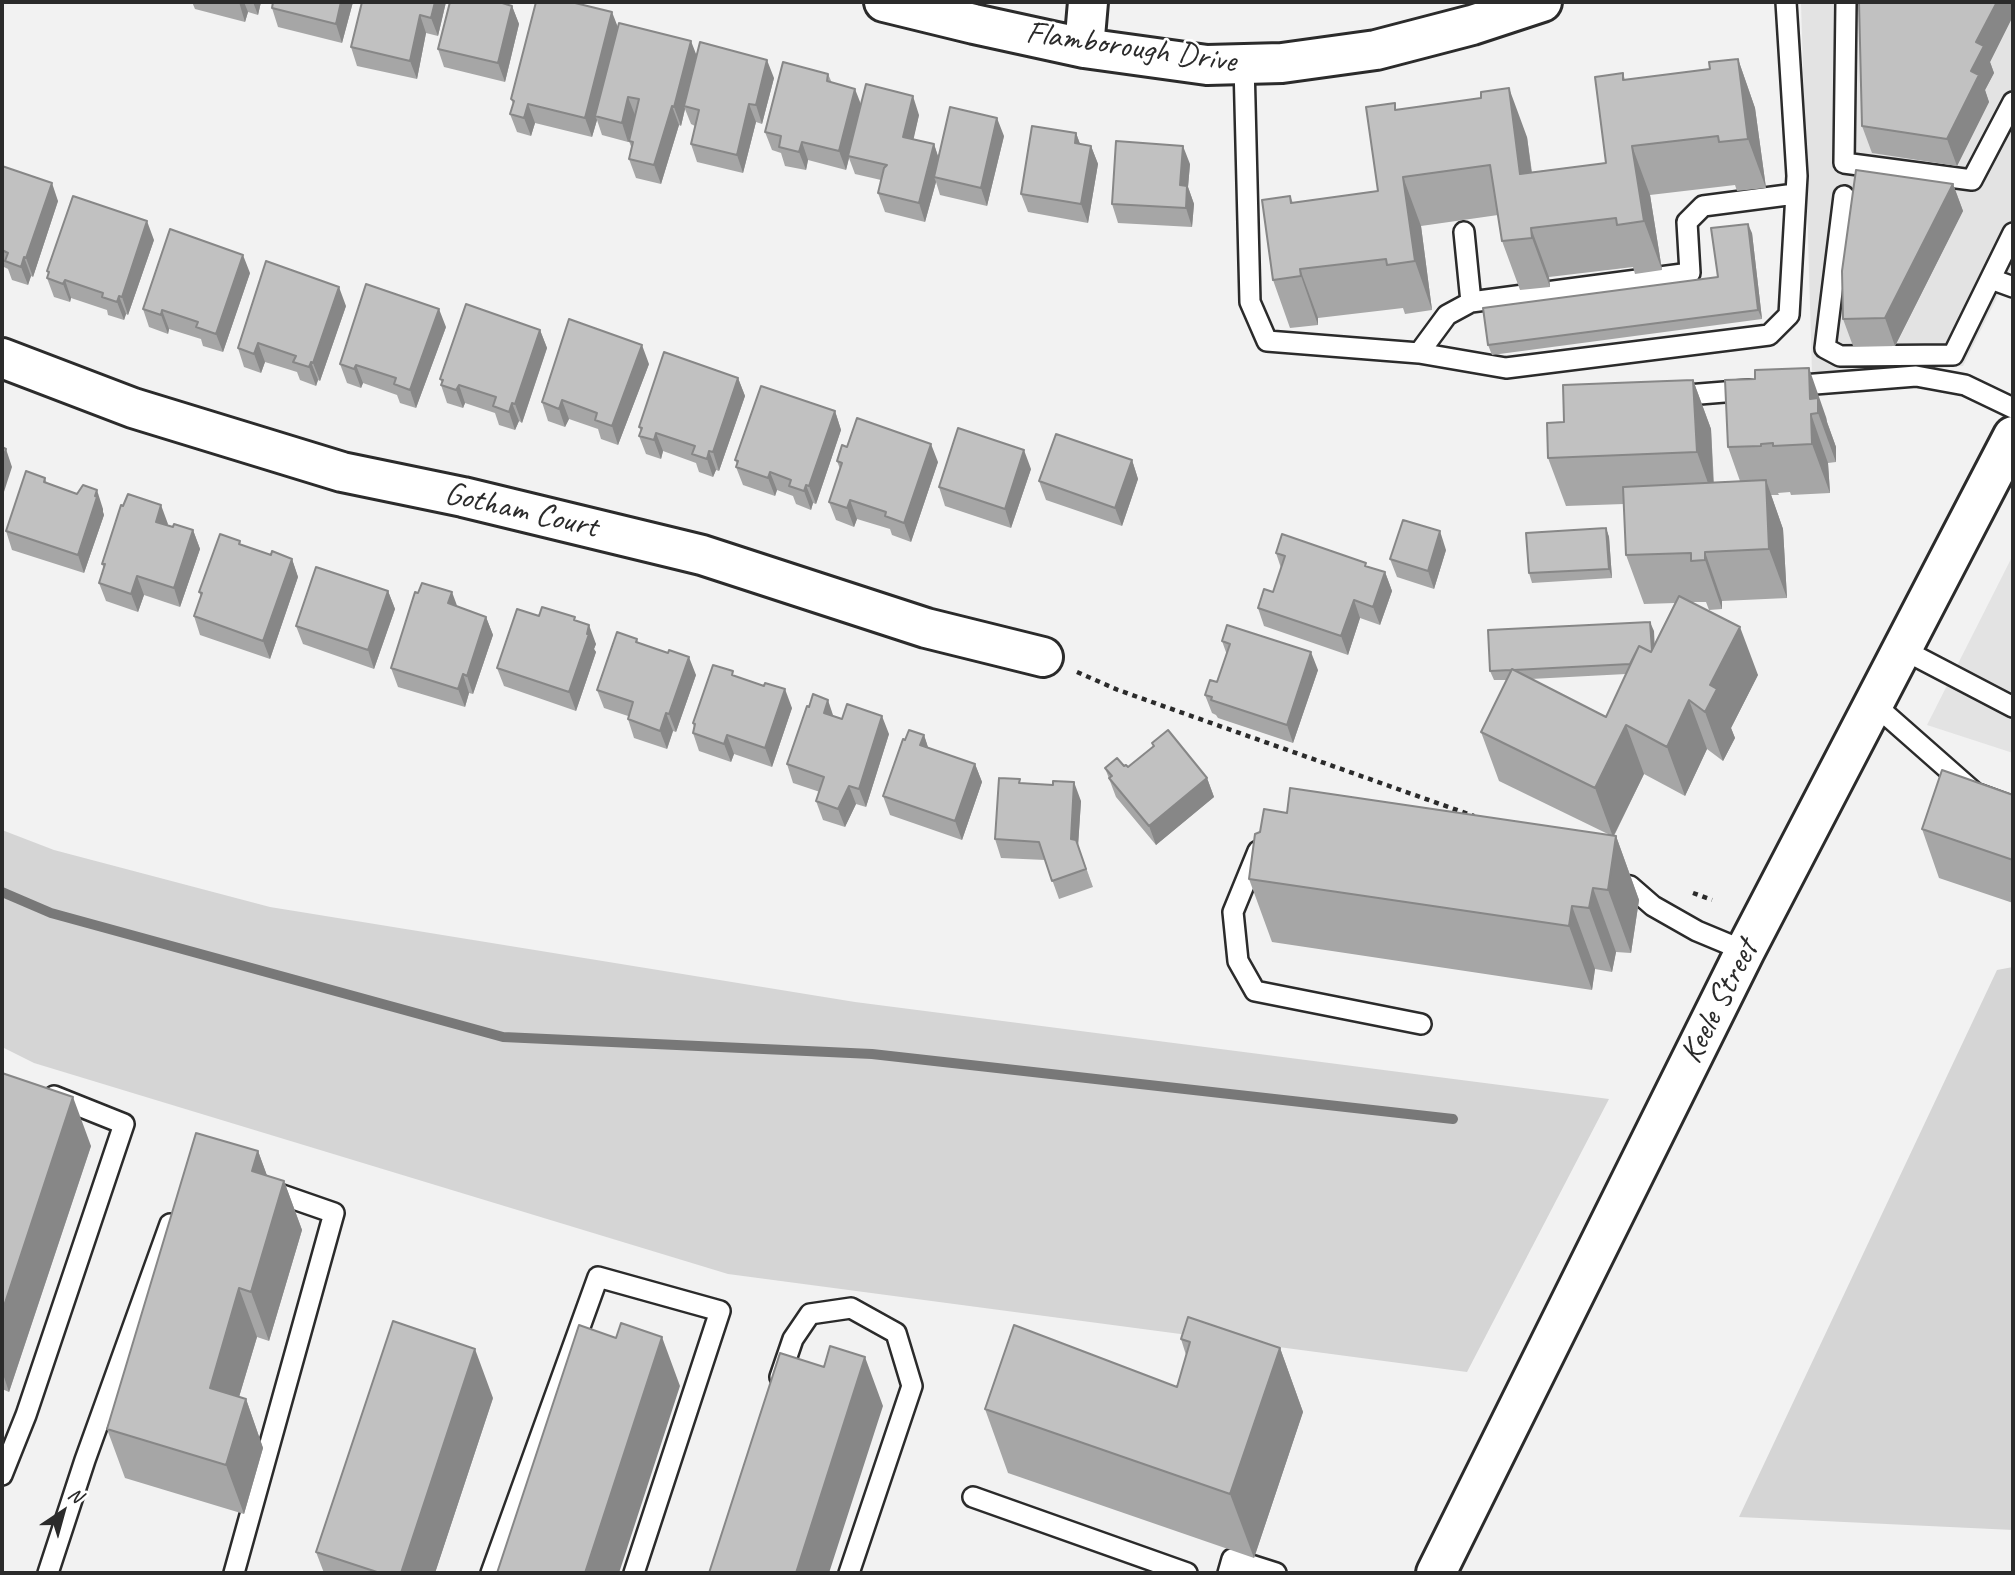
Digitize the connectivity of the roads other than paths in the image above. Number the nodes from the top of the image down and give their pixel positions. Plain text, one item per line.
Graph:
1 (884, 2) edge
2 (1088, 2) edge
3 (1542, 2) edge
4 (1786, 2) edge
5 (1846, 2) edge
6 (1084, 48) junction
7 (1244, 64) junction
8 (2013, 102) edge
9 (1795, 194) junction
10 (1844, 196) dead end
11 (1464, 232) dead end
12 (2013, 233) edge
13 (1991, 279) junction
14 (2013, 287) edge
15 (1471, 302) junction
16 (1419, 353) junction
17 (1953, 355) junction
18 (2, 358) edge
19 (1951, 381) junction
20 (1651, 398) edge
21 (2013, 408) edge
22 (2013, 436) edge
23 (1902, 649) junction
24 (1043, 657) road end
25 (1874, 704) junction
26 (2013, 707) edge
27 (2013, 807) edge
28 (1277, 837) edge
29 (1252, 866) junction
30 (1275, 875) edge
31 (1590, 880) edge
32 (1745, 951) junction
33 (1421, 1024) dead end
34 (37, 1090) edge
35 (243, 1182) edge
36 (178, 1202) edge
37 (775, 1391) edge
38 (2, 1475) edge
39 (972, 1497) dead end
40 (48, 1573) edge
41 (234, 1573) edge
42 (491, 1573) edge
43 (634, 1573) edge
44 (849, 1573) edge
45 (1187, 1573) edge
46 (1228, 1573) edge
47 (1276, 1573) edge
48 (1436, 1573) edge

1 - 6 street, Flamborough Drive
2 - 6 street
3 - 7 street, Flamborough Drive
4 - 9 lane
5 - 8 lane
6 - 7 street, Flamborough Drive
7 - 16 lane
9 - 15 lane
9 - 16 lane
10 - 17 lane
11 - 15 lane
12 - 13 lane
13 - 14 lane
13 - 17 lane
15 - 16 lane
17 - 19 lane
18 - 24 street, Gotham Court
19 - 20 lane
19 - 21 lane
22 - 23 street, Keele Street
23 - 25 street, Keele Street
23 - 26 lane
25 - 27 lane
25 - 32 street, Keele Street
28 - 29 lane
29 - 30 lane
29 - 33 lane
31 - 32 lane
32 - 48 street, Keele Street
34 - 38 lane
35 - 41 lane
36 - 40 lane
37 - 44 lane
39 - 45 lane
42 - 43 lane
46 - 47 lane

